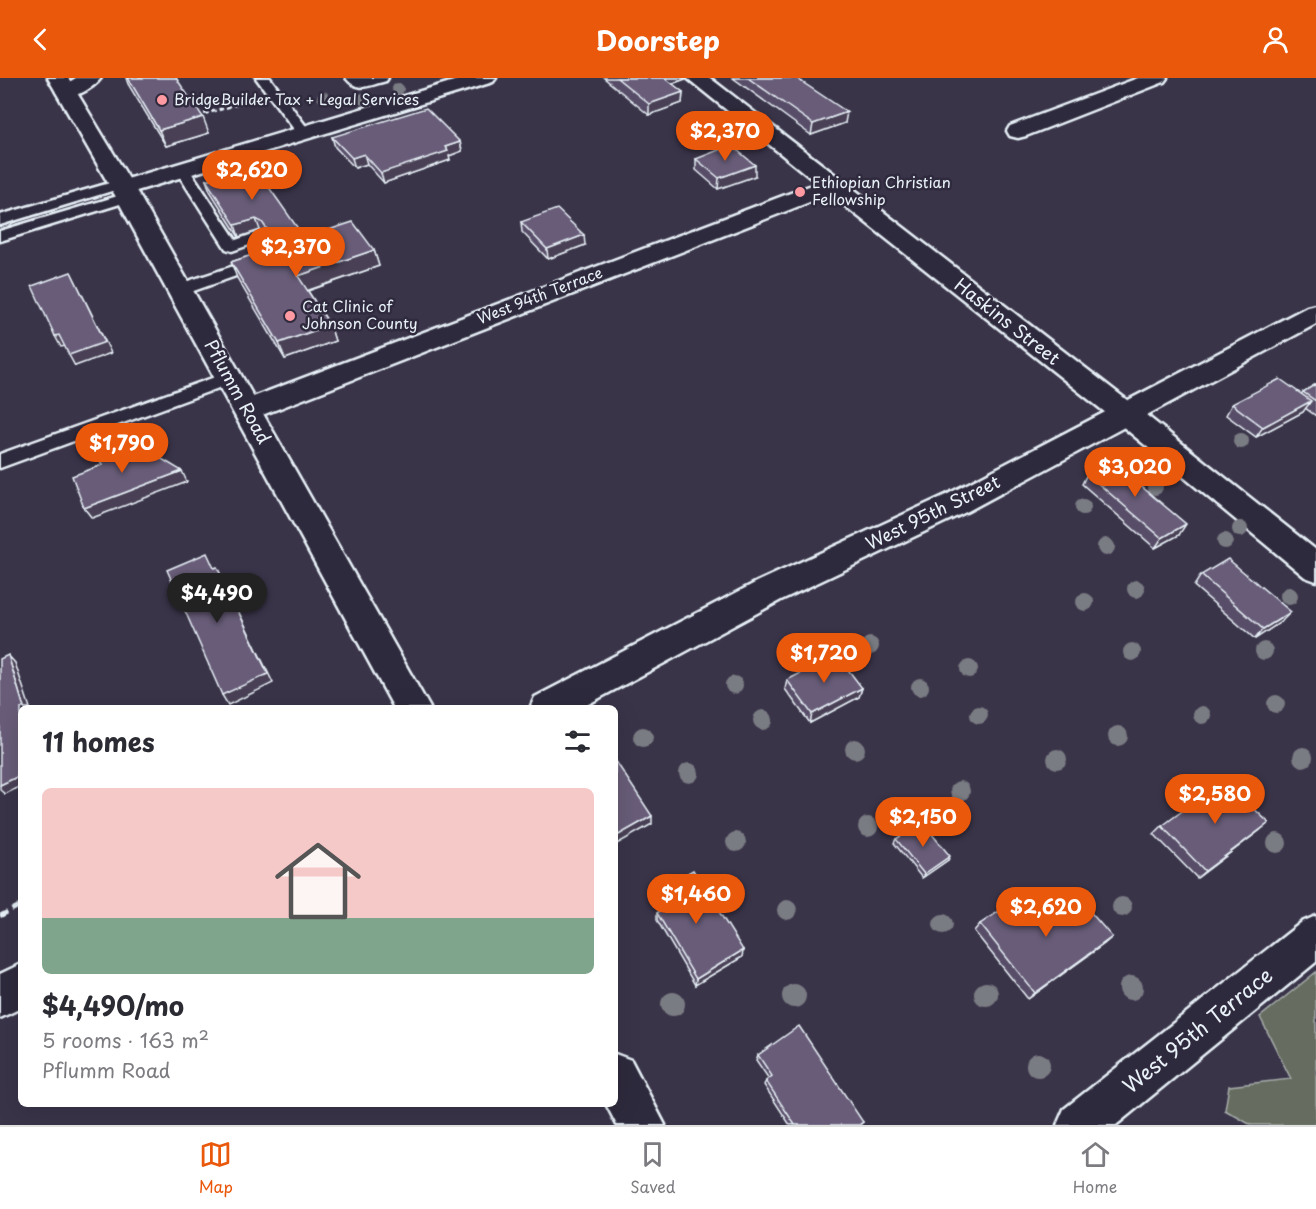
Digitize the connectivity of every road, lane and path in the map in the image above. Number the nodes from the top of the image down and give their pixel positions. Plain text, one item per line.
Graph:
1 (91, 78) edge
2 (263, 78) edge
3 (353, 78) edge
4 (381, 78) edge
5 (486, 78) edge
6 (697, 78) edge
7 (1156, 78) edge
8 (455, 82) edge
9 (62, 85) edge
10 (242, 103) dead end
11 (197, 116) edge
12 (1018, 131) dead end
13 (304, 133) junction
14 (182, 169) junction
15 (833, 185) junction
16 (123, 190) junction
17 (0, 220) edge
18 (0, 236) edge
19 (179, 290) junction
20 (1316, 313) edge
21 (229, 378) junction
22 (247, 410) junction
23 (1125, 414) junction
24 (0, 461) edge
25 (1316, 568) edge
26 (410, 705) edge
27 (554, 705) edge
28 (18, 907) edge
29 (0, 916) edge
30 (1316, 936) edge
31 (18, 987) edge
32 (0, 997) edge
33 (618, 1081) edge
34 (642, 1125) edge
35 (1080, 1125) edge

1 - 9 street
2 - 13 lane
3 - 4 lane
5 - 8 street
6 - 15 street, Haskins Street
7 - 12 street
8 - 13 street
9 - 16 street, Pflumm Road
10 - 11 path
13 - 14 street
14 - 16 street
14 - 19 lane
15 - 22 street, West 94th Terrace
15 - 23 street, Haskins Street
16 - 17 lane
16 - 18 lane
16 - 19 street, Pflumm Road
19 - 21 street, Pflumm Road
20 - 23 street, West 95th Street
21 - 22 street, Pflumm Road
21 - 24 lane
22 - 26 street, Pflumm Road
23 - 25 street, Haskins Street
23 - 27 street, West 95th Street
28 - 29 path
30 - 35 street, West 95th Terrace
31 - 32 street
33 - 34 street

